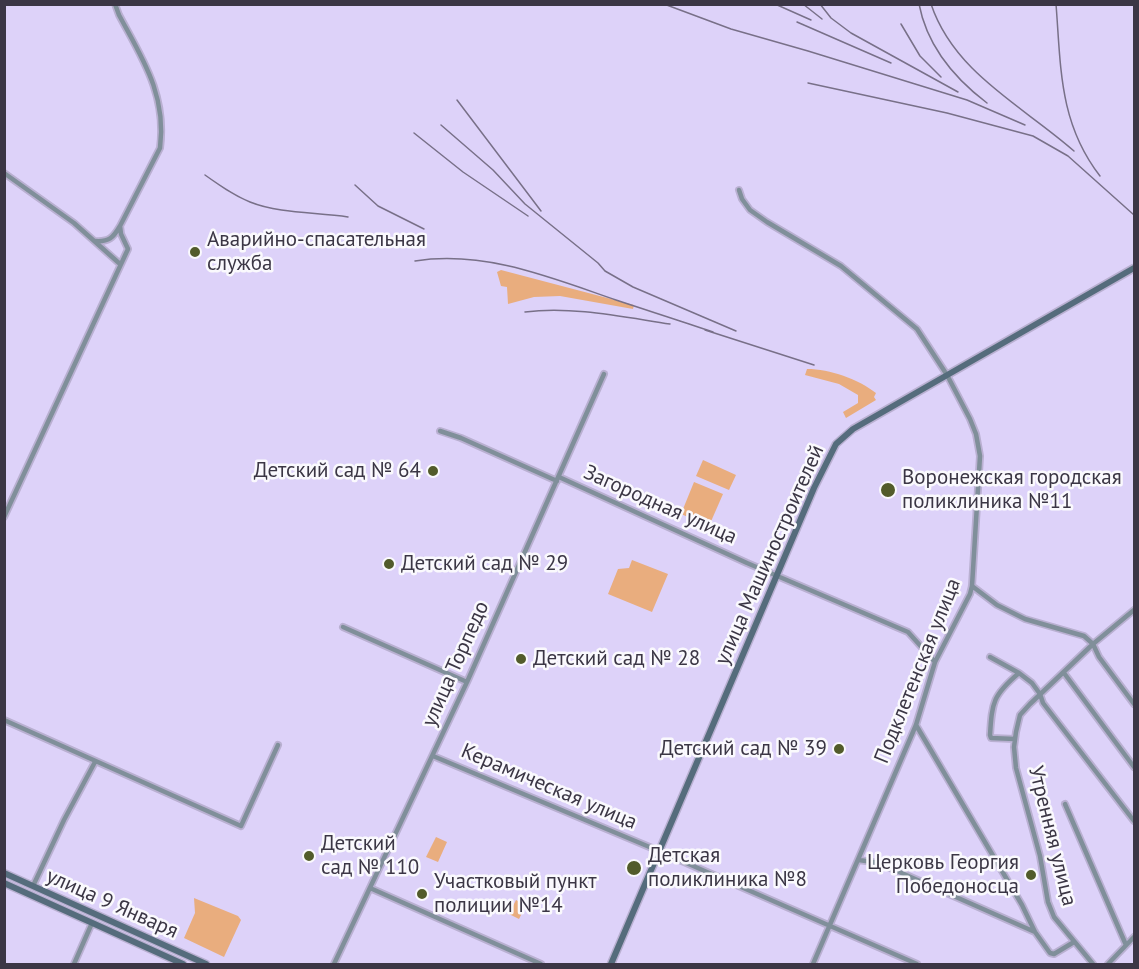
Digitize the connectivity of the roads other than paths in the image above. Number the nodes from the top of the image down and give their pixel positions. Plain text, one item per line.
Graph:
1 (115, 4) edge
2 (4, 173) edge
3 (739, 190) dead end
4 (120, 226) junction
5 (94, 241) junction
6 (120, 264) junction
7 (1134, 268) edge
8 (604, 374) dead end
9 (947, 375) junction
10 (440, 430) dead end
11 (558, 479) junction
12 (4, 517) edge
13 (778, 575) junction
14 (972, 586) junction
15 (1134, 610) edge
16 (343, 627) dead end
17 (1093, 644) junction
18 (990, 657) dead end
19 (935, 662) junction
20 (1019, 673) junction
21 (1064, 673) junction
22 (467, 682) junction
23 (1040, 694) junction
24 (1134, 704) edge
25 (4, 720) edge
26 (915, 725) junction
27 (1015, 739) junction
28 (278, 745) dead end
29 (433, 756) junction
30 (95, 762) junction
31 (1134, 768) edge
32 (1065, 804) dead end
33 (1134, 821) edge
34 (658, 851) junction
35 (859, 860) junction
36 (4, 873) edge
37 (4, 883) edge
38 (33, 886) junction
39 (370, 888) junction
40 (92, 923) junction
41 (830, 927) junction
42 (1035, 932) junction
43 (1134, 937) edge
44 (1074, 942) junction
45 (1126, 945) junction
46 (74, 964) edge
47 (183, 964) edge
48 (206, 964) edge
49 (334, 964) edge
50 (541, 964) edge
51 (610, 964) edge
52 (813, 964) edge
53 (916, 964) edge
54 (1093, 964) edge
55 (1108, 964) edge

1 - 4 street
2 - 5 street
3 - 9 street, Подклетенская улица
4 - 5 street
4 - 6 street
5 - 6 street
6 - 12 street
7 - 9 street, улица Машиностроителей
8 - 11 street, улица Торпедо
9 - 13 street, улица Машиностроителей
9 - 14 street, Подклетенская улица
10 - 11 street, Загородная улица
11 - 13 street, Загородная улица
11 - 22 street, улица Торпедо
13 - 19 street, Загородная улица
13 - 34 street, улица Машиностроителей
14 - 17 street
14 - 19 street, Подклетенская улица
15 - 17 street, Утренняя улица
16 - 22 street
17 - 21 street, Утренняя улица
17 - 24 street
18 - 20 street
19 - 26 street, Подклетенская улица
20 - 23 street
20 - 27 street
21 - 23 street, Утренняя улица
21 - 31 street
22 - 29 street, улица Торпедо
23 - 27 street, Утренняя улица
23 - 33 street
25 - 30 street
26 - 35 street, Подклетенская улица
26 - 42 street
27 - 44 street, Утренняя улица
28 - 30 street
29 - 34 street, Керамическая улица
29 - 39 street, улица Торпедо
30 - 38 street
32 - 45 street
34 - 41 street, Керамическая улица
34 - 51 street, улица Машиностроителей
35 - 41 street, Подклетенская улица
35 - 42 street
36 - 38 street, улица 9 Января
37 - 40 street, улица 9 Января
38 - 48 street, улица 9 Января
39 - 49 street, улица Торпедо
39 - 50 street
40 - 46 street
40 - 47 street, улица 9 Января
41 - 52 street, Подклетенская улица
41 - 53 street, Керамическая улица
42 - 44 street
43 - 45 street
44 - 54 street, Утренняя улица
45 - 55 street

